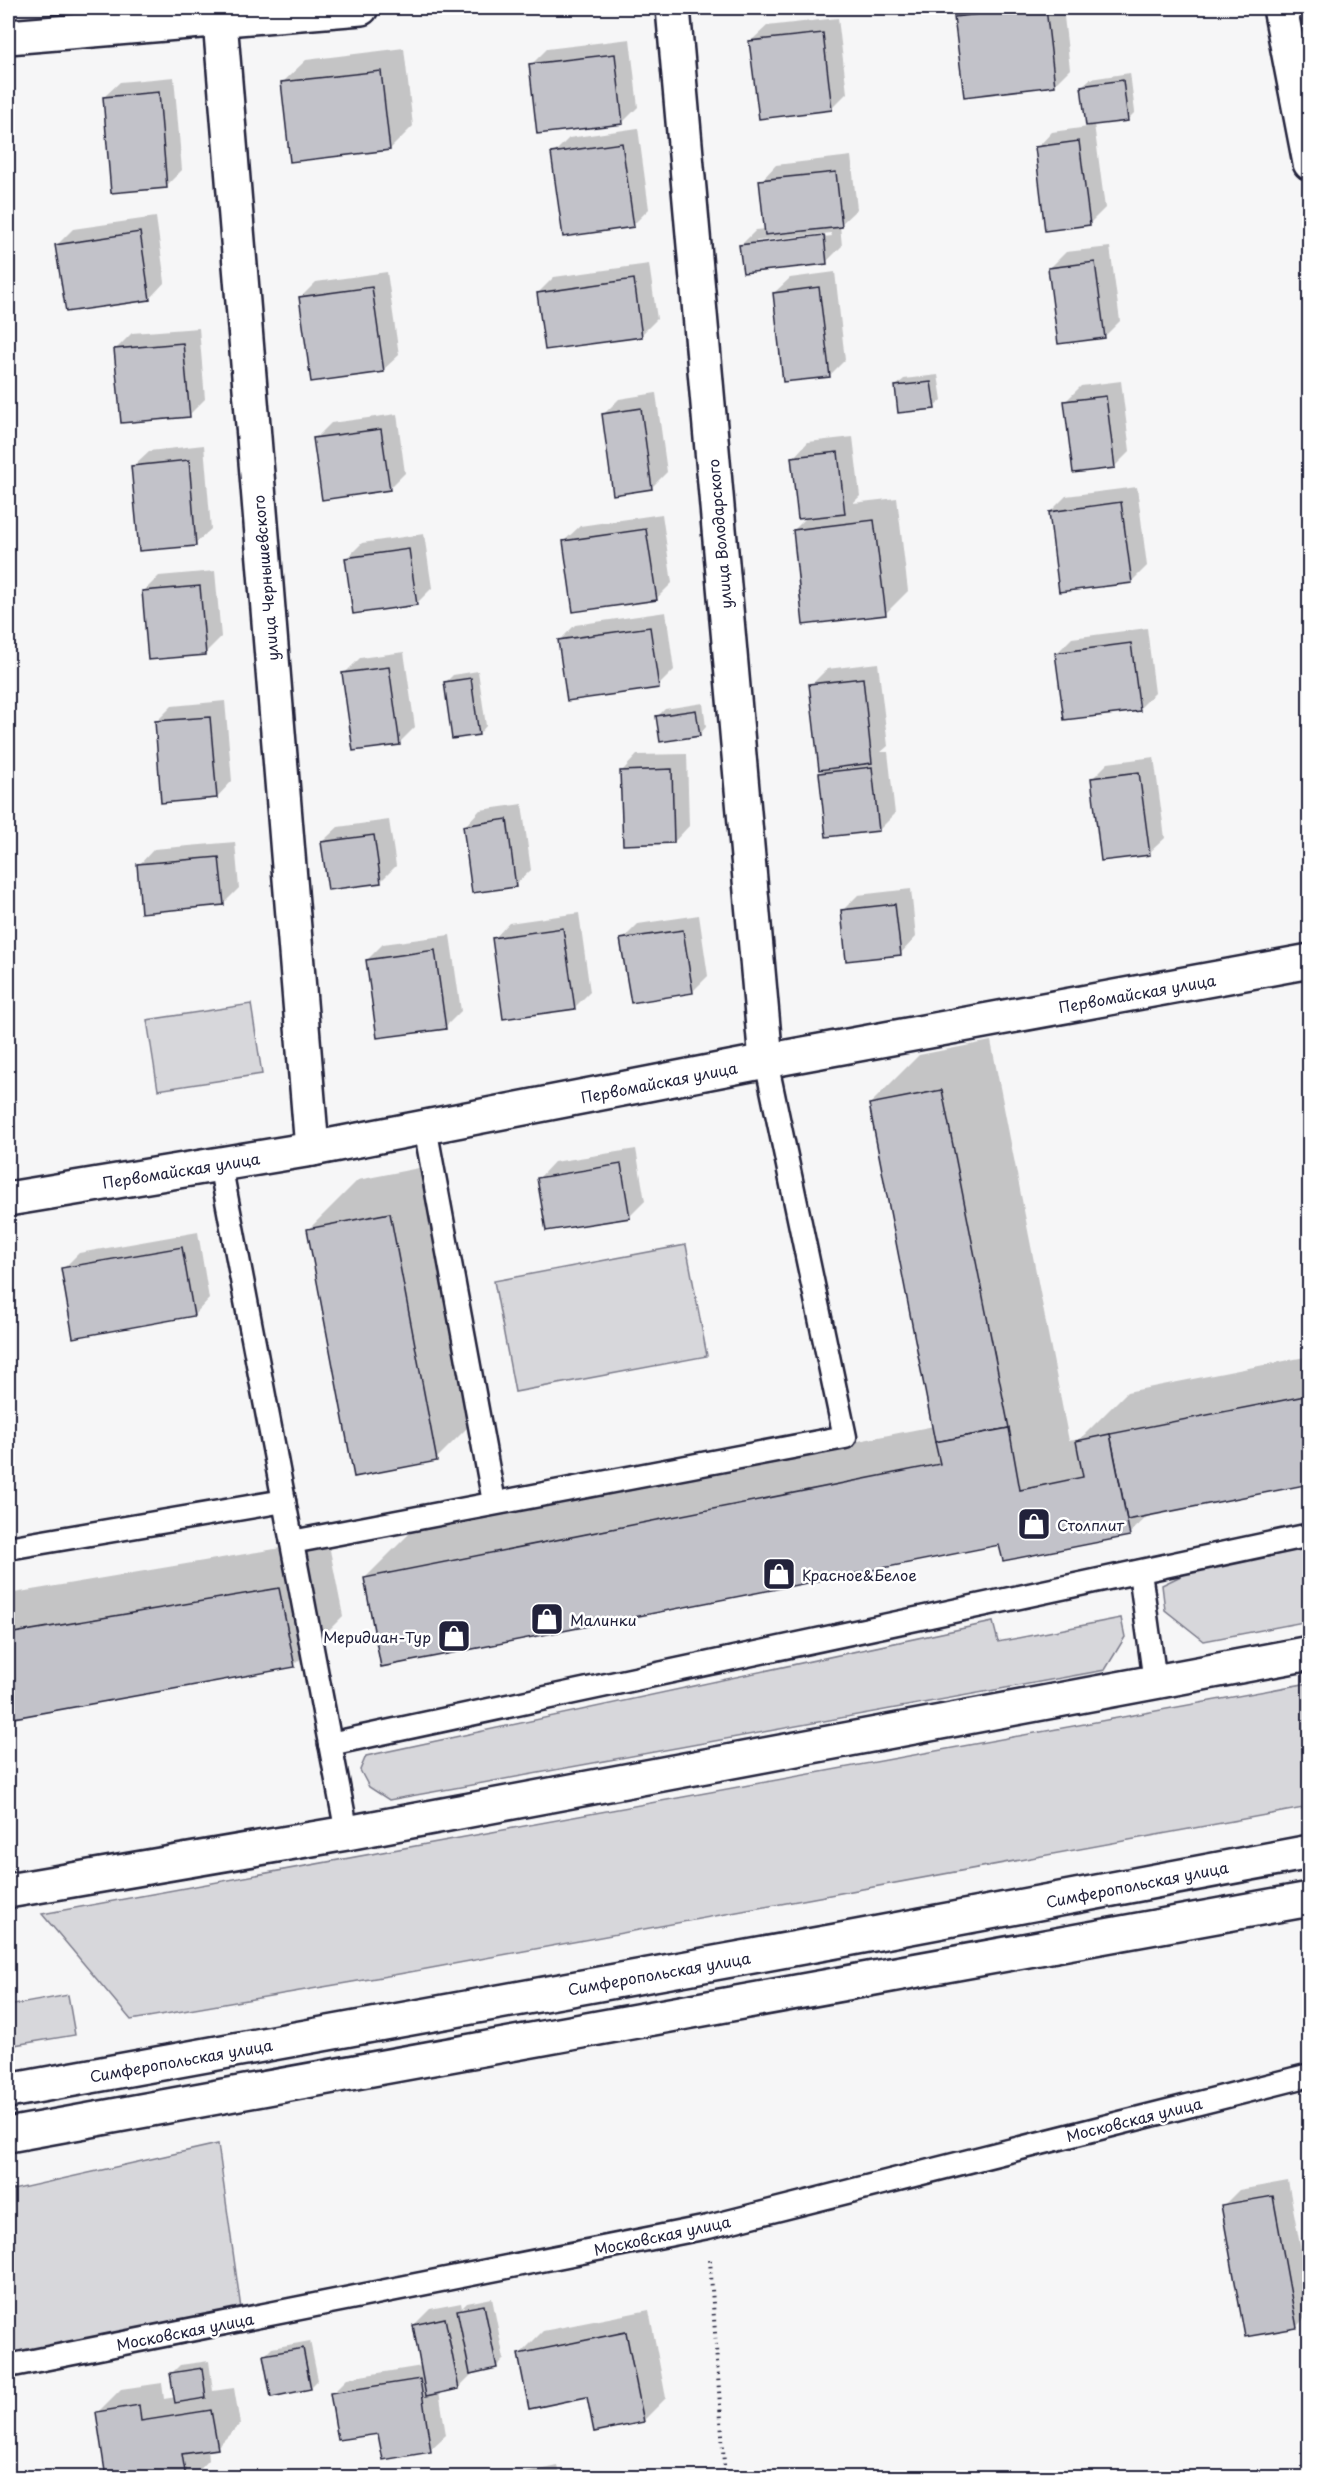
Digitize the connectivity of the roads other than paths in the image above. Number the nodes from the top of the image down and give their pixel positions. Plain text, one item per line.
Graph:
1 (361, 8) edge
2 (673, 8) edge
3 (1280, 8) edge
4 (219, 13) edge
5 (8, 37) edge
6 (1310, 163) edge
7 (1310, 961) edge
8 (766, 1061) junction
9 (425, 1127) junction
10 (312, 1149) junction
11 (220, 1164) junction
12 (8, 1199) edge
13 (284, 1501) junction
14 (494, 1503) junction
15 (1310, 1535) edge
16 (292, 1542) junction
17 (8, 1548) edge
18 (1140, 1572) junction
19 (1310, 1653) edge
20 (1155, 1682) junction
21 (330, 1744) junction
22 (347, 1833) junction
23 (1310, 1852) edge
24 (8, 1891) edge
25 (1310, 1899) edge
26 (1310, 2075) edge
27 (8, 2091) edge
28 (8, 2135) edge
29 (8, 2366) edge

1 - 4 street
2 - 8 street, улица Володарского
3 - 6 street
4 - 5 street
4 - 10 street, улица Чернышевского
7 - 8 street, Первомайская улица
8 - 9 street, Первомайская улица
8 - 14 lane
9 - 10 street, Первомайская улица
9 - 14 lane
10 - 11 street, Первомайская улица
11 - 12 street, Первомайская улица
11 - 13 lane
13 - 16 lane
13 - 17 lane
14 - 16 lane
15 - 18 lane
16 - 21 lane
18 - 20 lane
18 - 21 lane
19 - 20 street
20 - 22 street
21 - 22 lane
22 - 24 street
23 - 27 street, Симферопольская улица
25 - 28 street
26 - 29 lane, Московская улица

